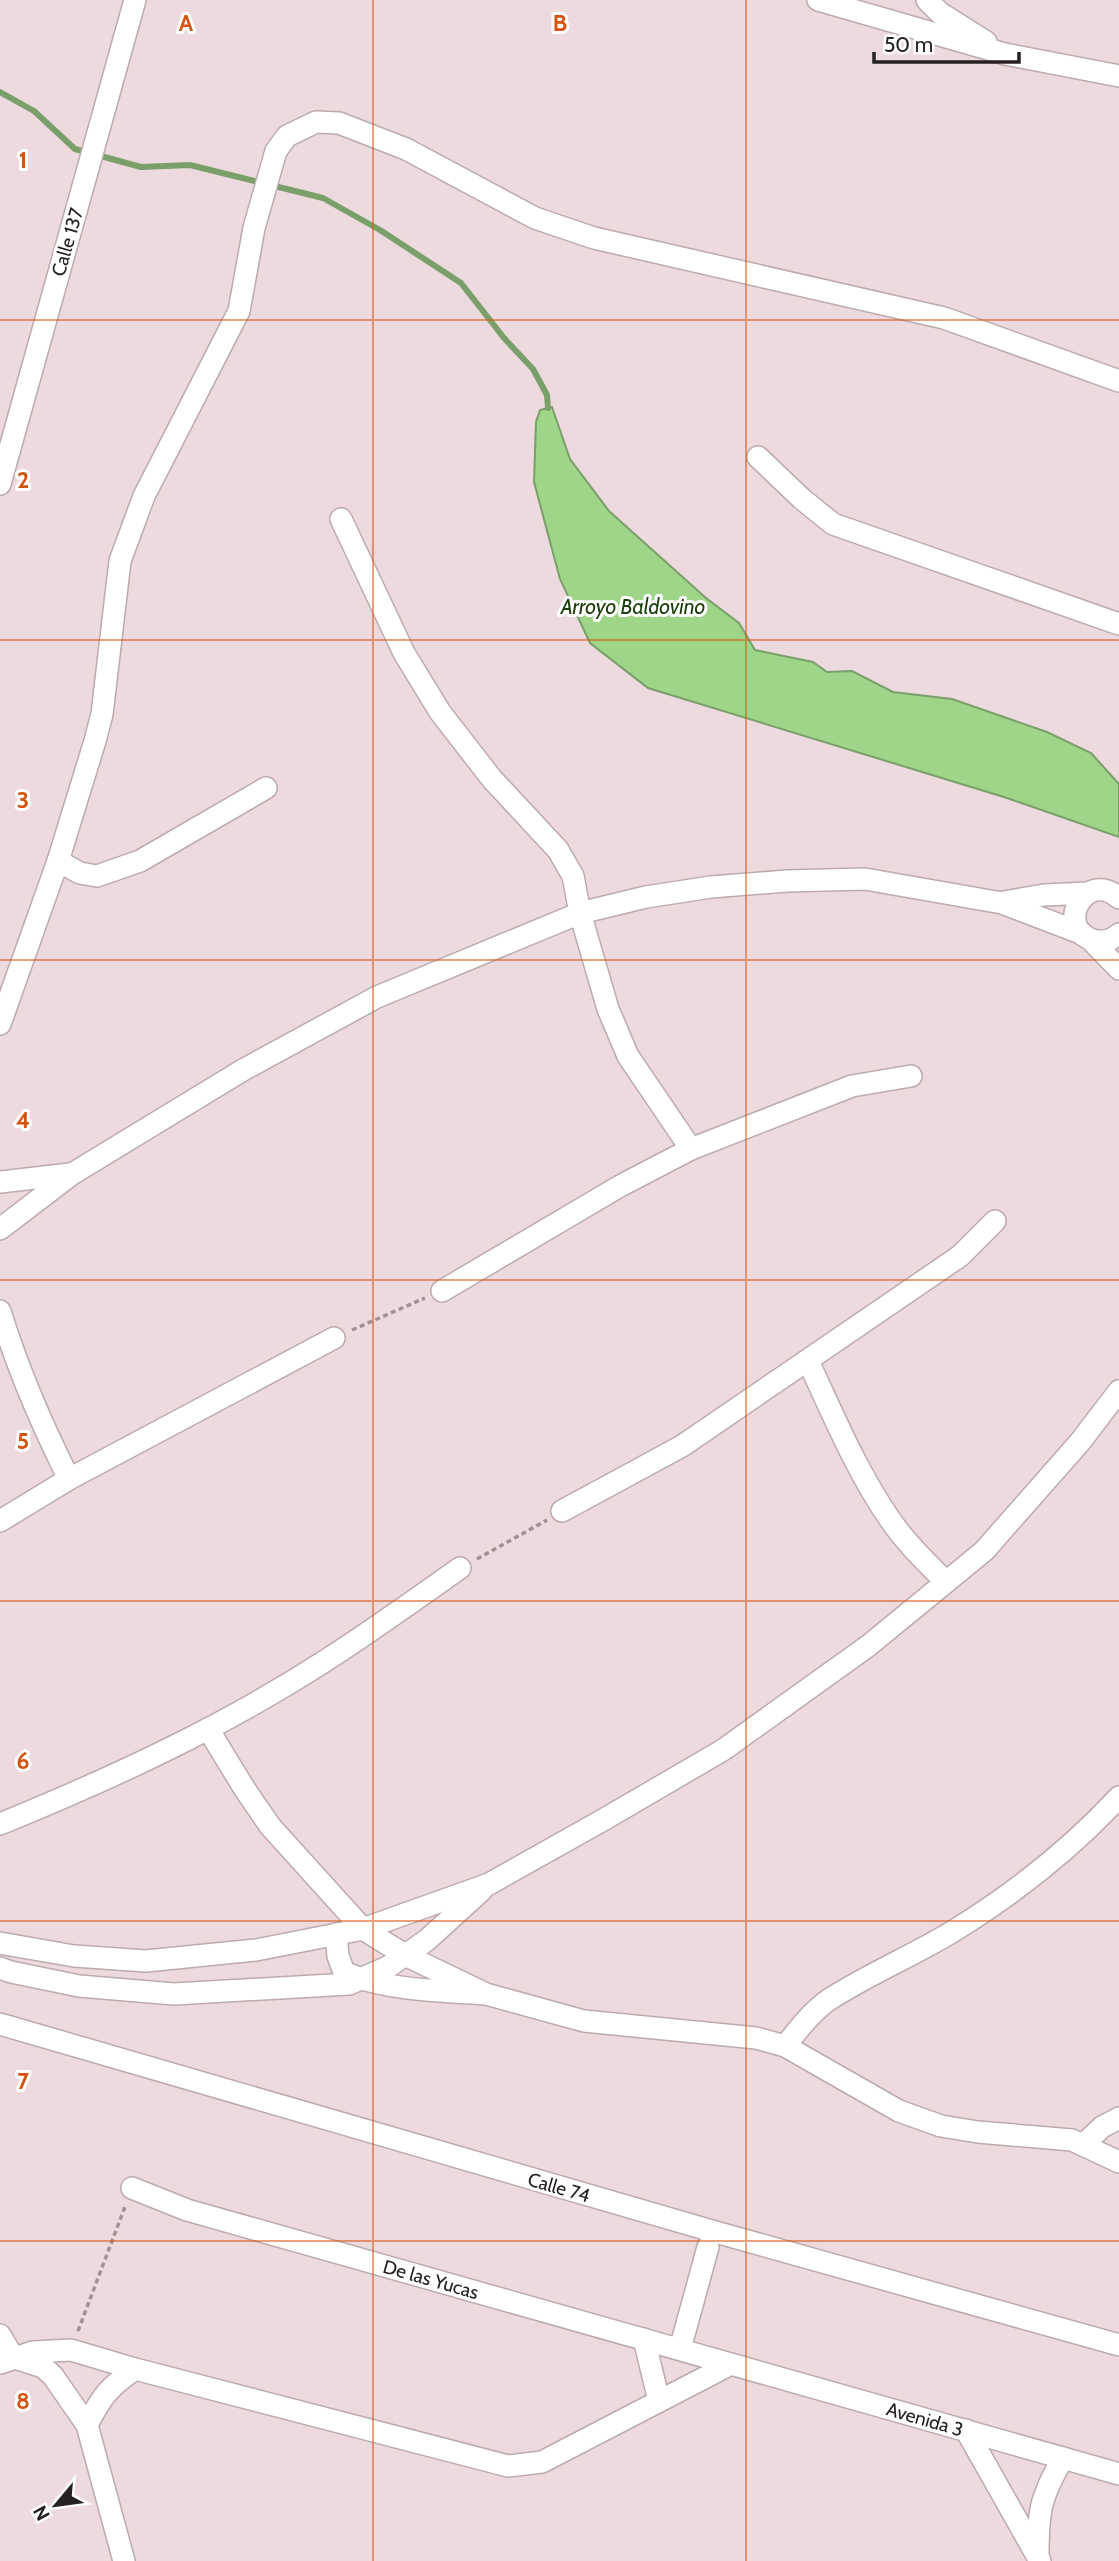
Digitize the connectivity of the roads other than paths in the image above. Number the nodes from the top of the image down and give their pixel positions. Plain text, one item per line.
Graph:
1 (135, 0) edge
2 (818, 0) edge
3 (926, 0) edge
4 (1005, 54) junction
5 (1119, 76) edge
6 (1119, 381) edge
7 (758, 457) dead end
8 (0, 484) edge
9 (341, 519) dead end
10 (1119, 624) edge
11 (266, 788) dead end
12 (58, 861) junction
13 (1107, 890) edge
14 (1002, 902) junction
15 (580, 913) junction
16 (1119, 934) edge
17 (1087, 937) junction
18 (1119, 969) edge
19 (0, 1024) edge
20 (911, 1076) dead end
21 (691, 1149) junction
22 (72, 1174) junction
23 (0, 1182) edge
24 (995, 1221) dead end
25 (0, 1228) edge
26 (442, 1291) road end
27 (0, 1311) edge
28 (334, 1338) road end
29 (808, 1361) junction
30 (1119, 1391) edge
31 (69, 1479) junction
32 (562, 1511) road end
33 (0, 1521) edge
34 (460, 1568) road end
35 (946, 1582) junction
36 (208, 1728) junction
37 (1119, 1797) edge
38 (0, 1824) edge
39 (489, 1884) junction
40 (363, 1929) junction
41 (336, 1934) junction
42 (0, 1943) edge
43 (405, 1955) junction
44 (0, 1968) edge
45 (359, 1979) junction
46 (485, 1994) junction
47 (0, 2024) edge
48 (785, 2046) junction
49 (1119, 2118) edge
50 (1083, 2145) junction
51 (1119, 2162) edge
52 (132, 2189) road end
53 (708, 2247) dead end
54 (0, 2335) edge
55 (644, 2339) junction
56 (1119, 2345) edge
57 (680, 2349) junction
58 (6, 2360) edge
59 (731, 2364) junction
60 (135, 2369) junction
61 (659, 2401) junction
62 (86, 2425) junction
63 (966, 2430) junction
64 (1063, 2458) junction
65 (1119, 2474) edge
66 (1039, 2560) edge
67 (124, 2561) edge

1 - 8 street, Calle 137
2 - 4 street
3 - 4 street
4 - 5 street
6 - 12 street
7 - 10 street
9 - 15 street
11 - 12 street
12 - 19 street
13 - 14 street
13 - 17 street
14 - 15 street
14 - 17 street
15 - 21 street
15 - 22 street
16 - 17 street
17 - 18 street
20 - 21 street
21 - 26 street
22 - 23 street
22 - 25 street
24 - 29 street
27 - 31 street
28 - 31 street
29 - 32 street
29 - 35 street
30 - 35 street
31 - 33 street
34 - 36 street
35 - 39 street
36 - 38 street
36 - 40 street
37 - 48 street
39 - 40 street
39 - 43 street
40 - 41 street
40 - 43 street
41 - 42 street
41 - 45 street
43 - 45 street
43 - 46 street
44 - 45 street
45 - 46 street
46 - 48 street
47 - 56 street, Calle 74
48 - 50 street
49 - 50 street
50 - 51 street
52 - 55 street, De las Yucas
53 - 57 street
54 - 58 street
55 - 57 street, De las Yucas
55 - 61 street
57 - 59 street, De las Yucas
58 - 60 street
58 - 62 street
59 - 61 street
59 - 63 street, Avenida 3
60 - 61 street
60 - 62 street
62 - 67 street
63 - 64 street, Avenida 3
63 - 66 street
64 - 65 street, Avenida 3
64 - 66 street

